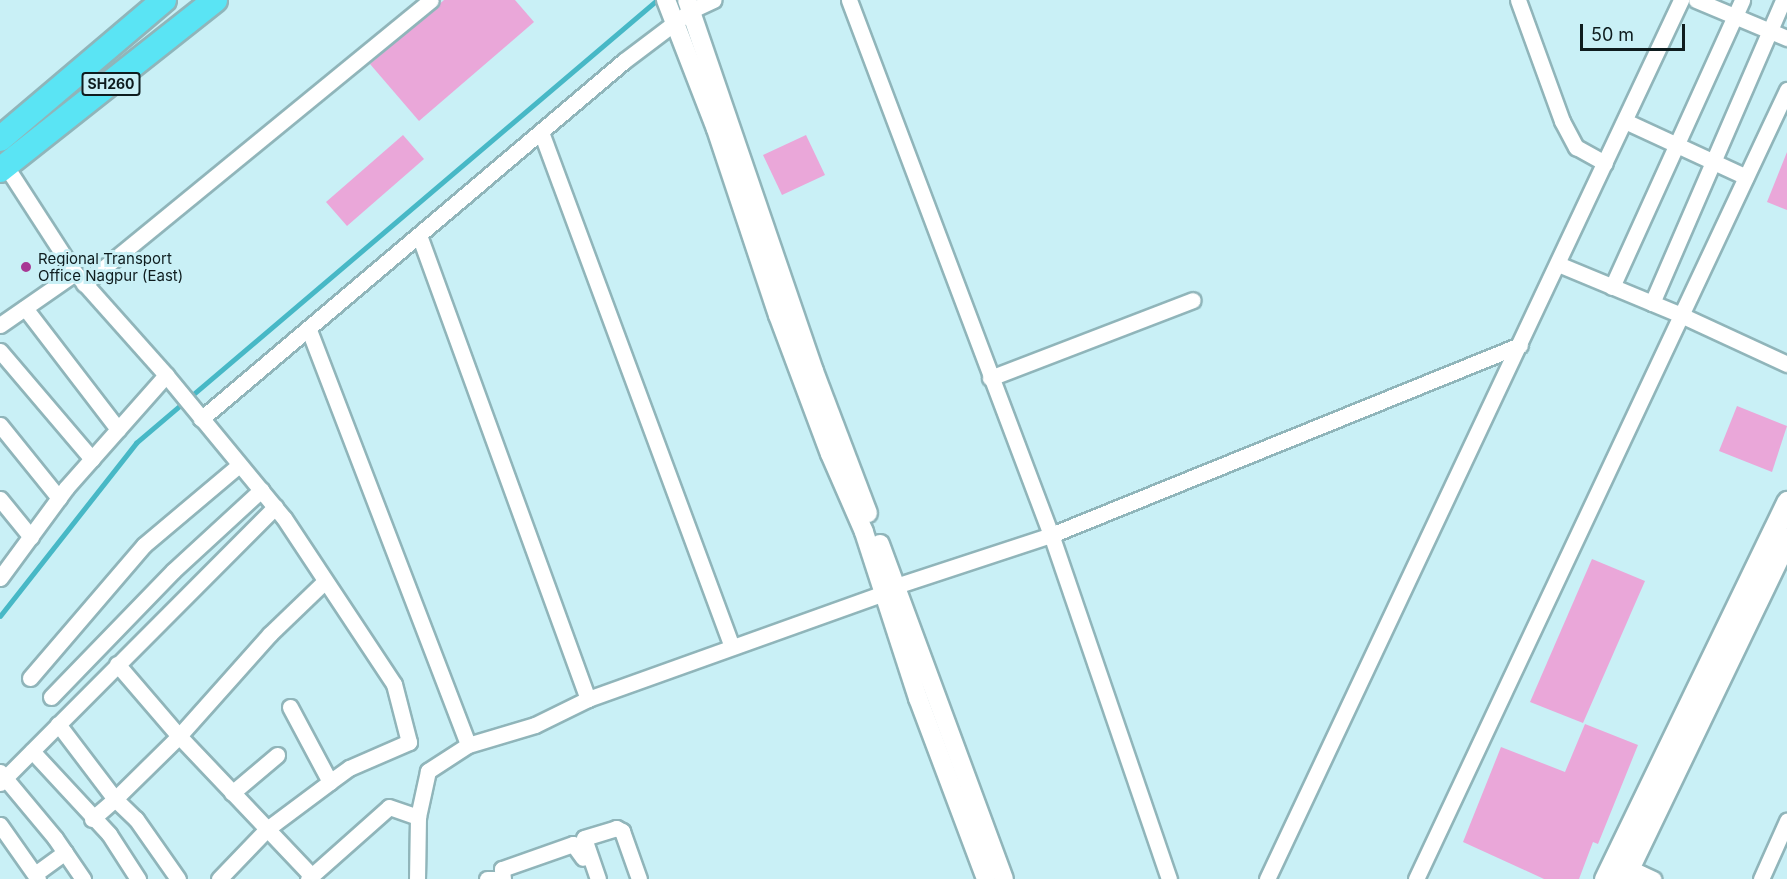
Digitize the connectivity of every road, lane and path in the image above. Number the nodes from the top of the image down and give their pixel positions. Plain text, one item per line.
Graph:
1 (164, 0) edge
2 (215, 0) edge
3 (431, 0) edge
4 (666, 0) edge
5 (714, 0) edge
6 (849, 0) edge
7 (1518, 0) edge
8 (1681, 0) edge
9 (1696, 0) edge
10 (1742, 0) edge
11 (1783, 0) edge
12 (688, 5) edge
13 (1734, 16) junction
14 (675, 23) junction
15 (1770, 31) junction
16 (1787, 38) edge
17 (1787, 90) edge
18 (1625, 121) junction
19 (541, 132) junction
20 (0, 139) edge
21 (1677, 145) junction
22 (1714, 162) junction
23 (1605, 163) junction
24 (2, 167) edge
25 (1746, 177) junction
26 (418, 235) junction
27 (1558, 264) junction
28 (79, 278) junction
29 (1612, 286) junction
30 (1193, 300) dead end
31 (1652, 303) junction
32 (25, 308) junction
33 (1681, 315) junction
34 (0, 326) edge
35 (309, 330) junction
36 (1520, 345) junction
37 (0, 351) edge
38 (1787, 364) edge
39 (166, 375) junction
40 (990, 378) junction
41 (201, 419) junction
42 (0, 425) edge
43 (118, 429) junction
44 (92, 459) junction
45 (239, 465) junction
46 (261, 490) junction
47 (58, 498) junction
48 (0, 499) edge
49 (1787, 502) edge
50 (275, 507) junction
51 (1051, 535) junction
52 (31, 537) junction
53 (1787, 538) edge
54 (3, 569) edge
55 (325, 581) junction
56 (890, 589) junction
57 (732, 647) junction
58 (117, 664) junction
59 (30, 678) dead end
60 (51, 697) dead end
61 (588, 699) junction
62 (290, 707) dead end
63 (58, 724) junction
64 (179, 736) junction
65 (468, 745) junction
66 (32, 751) junction
67 (277, 755) dead end
68 (2, 778) edge
69 (330, 782) junction
70 (231, 793) junction
71 (115, 799) junction
72 (418, 818) junction
73 (92, 819) junction
74 (1787, 821) edge
75 (0, 825) edge
76 (267, 829) junction
77 (65, 852) junction
78 (1618, 871) edge
79 (36, 876) edge
80 (310, 877) edge
81 (83, 879) edge
82 (138, 879) edge
83 (177, 879) edge
84 (219, 879) edge
85 (417, 879) edge
86 (487, 879) edge
87 (494, 879) edge
88 (503, 879) edge
89 (591, 879) edge
90 (598, 879) edge
91 (639, 879) edge
92 (986, 879) edge
93 (1004, 879) edge
94 (1169, 879) edge
95 (1267, 879) edge
96 (1416, 879) edge
97 (1653, 879) edge
98 (1761, 879) edge

1 - 20 highway
2 - 24 highway, SH260
3 - 28 street
4 - 14 street
5 - 12 street
6 - 40 street
7 - 23 street
8 - 18 street
9 - 13 street
10 - 13 street
11 - 15 street
12 - 14 street
12 - 56 street
13 - 15 street
13 - 21 street
14 - 19 street
14 - 56 street
15 - 16 street
15 - 22 street
17 - 25 street
18 - 21 street
18 - 23 street
19 - 26 street
19 - 57 street
21 - 22 street
21 - 29 street
22 - 25 street
22 - 31 street
23 - 27 street
24 - 28 street
25 - 33 street
26 - 35 street
26 - 61 street
27 - 29 street
27 - 36 street
28 - 32 street
28 - 39 street
29 - 31 street
30 - 40 street
31 - 33 street
32 - 34 street
32 - 43 street
33 - 38 street
33 - 96 street
35 - 41 street
35 - 65 street
36 - 51 street
36 - 95 street
37 - 44 street
39 - 41 street
39 - 43 street
40 - 51 street
41 - 45 street
42 - 47 street
43 - 44 street
44 - 47 street
45 - 46 street
45 - 59 street
46 - 50 street
46 - 60 street
47 - 52 street
48 - 52 street
49 - 78 main road
50 - 55 street
50 - 58 street
51 - 56 street
51 - 94 street
52 - 54 street
53 - 78 main road
55 - 64 street
55 - 69 street
56 - 57 street
56 - 92 street
56 - 93 street
57 - 61 street
58 - 63 street
58 - 64 street
61 - 65 street
62 - 69 street
63 - 66 street
63 - 71 street
64 - 70 street
64 - 71 street
65 - 72 street
66 - 68 street
66 - 73 street
67 - 70 street
68 - 77 street
69 - 76 street
70 - 76 street
71 - 73 street
71 - 83 street
72 - 80 street
72 - 85 street
73 - 82 street
74 - 98 street
75 - 79 street
76 - 80 street
76 - 84 street
77 - 79 street
77 - 81 street
78 - 97 street
86 - 87 street
88 - 89 street
90 - 91 street

